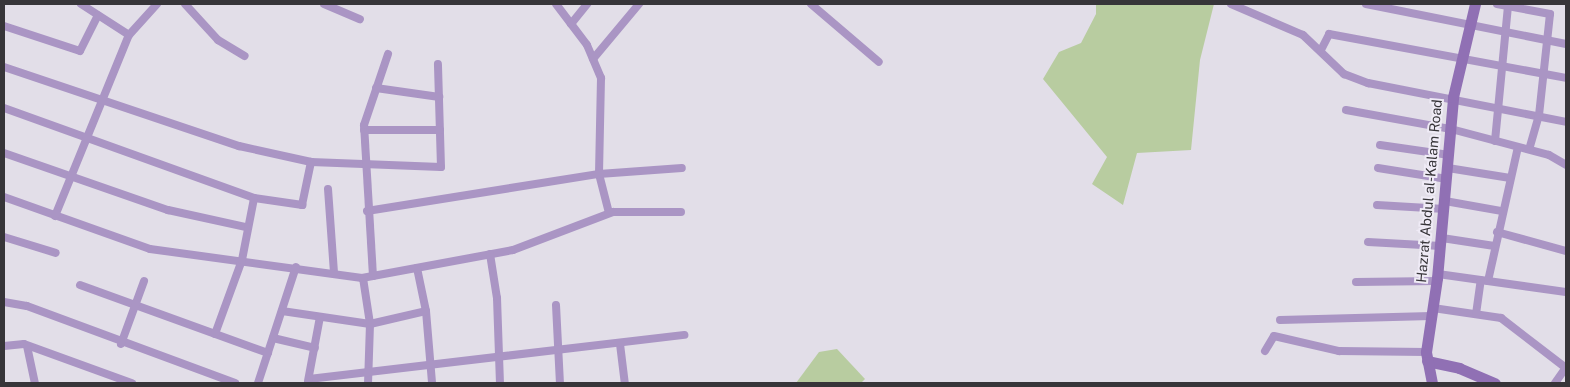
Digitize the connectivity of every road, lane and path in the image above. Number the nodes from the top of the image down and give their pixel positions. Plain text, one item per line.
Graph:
1 (81, 4) edge
2 (157, 4) edge
3 (185, 4) edge
4 (324, 4) edge
5 (556, 4) edge
6 (587, 4) edge
7 (639, 4) edge
8 (811, 4) edge
9 (1231, 4) edge
10 (1366, 4) edge
11 (1475, 4) edge
12 (1497, 4) edge
13 (1508, 6) junction
14 (1241, 7) edge
15 (98, 15) junction
16 (360, 19) dead end
17 (571, 24) junction
18 (4, 26) edge
19 (1469, 26) junction
20 (1506, 33) junction
21 (129, 35) junction
22 (1544, 40) junction
23 (1566, 44) edge
24 (1321, 50) junction
25 (388, 54) dead end
26 (245, 56) dead end
27 (593, 59) junction
28 (1461, 59) junction
29 (879, 62) dead end
30 (438, 64) dead end
31 (1502, 66) junction
32 (4, 68) edge
33 (1542, 73) junction
34 (1566, 78) edge
35 (376, 88) junction
36 (439, 97) junction
37 (1453, 97) junction
38 (101, 102) junction
39 (1498, 107) junction
40 (4, 108) edge
41 (1346, 110) dead end
42 (1539, 115) junction
43 (1566, 120) edge
44 (1451, 129) junction
45 (364, 130) junction
46 (440, 130) junction
47 (86, 139) junction
48 (1495, 140) junction
49 (1380, 145) dead end
50 (1518, 147) junction
51 (1529, 149) junction
52 (4, 153) edge
53 (1449, 156) junction
54 (310, 162) junction
55 (363, 164) junction
56 (1566, 165) edge
57 (682, 168) dead end
58 (1378, 168) dead end
59 (1448, 173) junction
60 (71, 174) junction
61 (599, 174) junction
62 (1510, 178) junction
63 (328, 189) dead end
64 (4, 198) edge
65 (254, 198) junction
66 (1377, 205) dead end
67 (1445, 205) junction
68 (367, 211) junction
69 (1502, 211) junction
70 (681, 212) dead end
71 (609, 213) junction
72 (55, 216) junction
73 (246, 227) junction
74 (1497, 232) junction
75 (4, 237) edge
76 (1368, 242) dead end
77 (1441, 242) junction
78 (1494, 246) junction
79 (1566, 251) edge
80 (56, 253) dead end
81 (490, 254) junction
82 (242, 260) junction
83 (296, 267) junction
84 (417, 268) junction
85 (334, 273) junction
86 (373, 276) junction
87 (363, 278) junction
88 (1437, 278) junction
89 (1484, 280) junction
90 (144, 281) dead end
91 (1356, 282) dead end
92 (80, 285) dead end
93 (1566, 292) edge
94 (4, 302) edge
95 (136, 305) junction
96 (556, 305) dead end
97 (282, 311) junction
98 (426, 311) junction
99 (1432, 312) junction
100 (1476, 314) junction
101 (320, 317) junction
102 (1280, 320) dead end
103 (370, 324) junction
104 (215, 334) junction
105 (684, 335) dead end
106 (273, 338) junction
107 (121, 344) junction
108 (620, 344) junction
109 (4, 346) edge
110 (27, 346) junction
111 (314, 348) junction
112 (1265, 351) dead end
113 (558, 352) junction
114 (268, 353) junction
115 (1427, 357) junction
116 (497, 359) junction
117 (431, 366) junction
118 (1566, 367) edge
119 (368, 372) junction
120 (308, 381) edge
121 (122, 382) edge
122 (34, 383) edge
123 (132, 383) edge
124 (234, 383) edge
125 (258, 383) edge
126 (368, 383) edge
127 (432, 383) edge
128 (500, 383) edge
129 (560, 383) edge
130 (625, 383) edge
131 (1432, 383) edge
132 (1495, 383) edge
133 (1555, 383) edge

1 - 15 street
2 - 21 street
3 - 26 street
4 - 16 street
5 - 17 street
6 - 17 street
7 - 27 street
8 - 29 street
9 - 14 street
10 - 19 street
11 - 19 street, Hazrat Abdul al-Kalam Road
12 - 13 street
13 - 20 street
13 - 22 street
14 - 24 street
15 - 18 street
15 - 21 street
17 - 27 street
19 - 20 street
19 - 28 street, Hazrat Abdul al-Kalam Road
20 - 22 street
20 - 31 street
21 - 38 street
22 - 23 street
22 - 33 street
24 - 28 street
24 - 37 street
25 - 35 street
27 - 61 street
28 - 31 street
28 - 37 street, Hazrat Abdul al-Kalam Road
30 - 36 street
31 - 33 street
31 - 39 street
32 - 38 street
33 - 34 street
33 - 42 street
35 - 36 street
35 - 45 street
36 - 46 street
37 - 39 street
37 - 44 street, Hazrat Abdul al-Kalam Road
38 - 47 street
38 - 54 street
39 - 42 street
39 - 48 street
40 - 47 street
41 - 44 street
42 - 43 street
42 - 51 street
44 - 48 street
44 - 53 street, Hazrat Abdul al-Kalam Road
45 - 46 street
45 - 55 street
46 - 55 street
47 - 60 street
47 - 65 street
48 - 50 street
49 - 53 street
50 - 51 street
50 - 62 street
51 - 56 street
52 - 60 street
53 - 59 street, Hazrat Abdul al-Kalam Road
54 - 55 street
54 - 65 street
55 - 68 street
57 - 61 street
58 - 59 street
59 - 62 street
59 - 67 street, Hazrat Abdul al-Kalam Road
60 - 72 street
60 - 73 street
61 - 68 street
61 - 71 street
62 - 69 street
63 - 85 street
64 - 72 street
65 - 73 street
66 - 67 street
67 - 69 street
67 - 77 street, Hazrat Abdul al-Kalam Road
68 - 86 street
69 - 74 street
70 - 71 street
71 - 81 street
72 - 82 street
73 - 82 street
74 - 78 street
74 - 79 street
75 - 80 street
76 - 77 street
77 - 78 street
77 - 88 street, Hazrat Abdul al-Kalam Road
78 - 89 street
81 - 84 street
81 - 116 street
82 - 83 street
82 - 104 street
83 - 85 street
83 - 97 street
84 - 86 street
84 - 98 street
85 - 87 street
86 - 87 street
87 - 103 street
88 - 89 street
88 - 91 street
88 - 99 street, Hazrat Abdul al-Kalam Road
89 - 93 street
89 - 100 street
90 - 95 street
92 - 95 street
94 - 107 street
95 - 104 street
95 - 107 street
96 - 113 street
97 - 101 street
97 - 106 street
98 - 103 street
98 - 117 street
99 - 100 street
99 - 102 street
99 - 115 street, Hazrat Abdul al-Kalam Road
100 - 118 street
101 - 103 street
101 - 111 street
103 - 119 street
104 - 114 street
105 - 108 street
106 - 111 street
106 - 114 street
107 - 124 street
108 - 113 street
108 - 130 street
109 - 110 street
110 - 121 street
110 - 122 street
111 - 120 street
112 - 115 street
113 - 116 street
113 - 129 street
114 - 125 street
115 - 131 street, Hazrat Abdul al-Kalam Road
115 - 132 street
116 - 117 street
116 - 128 street
117 - 119 street
117 - 127 street
118 - 133 street
119 - 120 street
119 - 126 street
121 - 123 street

